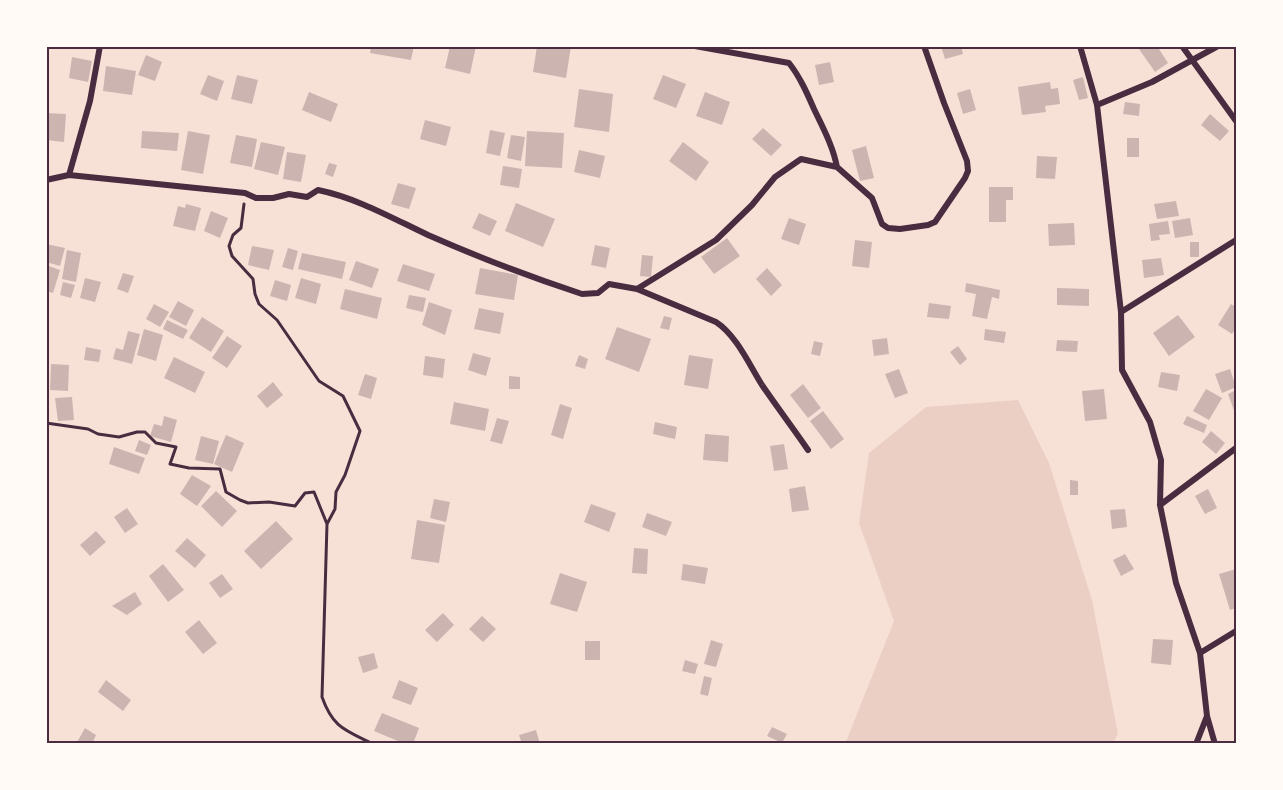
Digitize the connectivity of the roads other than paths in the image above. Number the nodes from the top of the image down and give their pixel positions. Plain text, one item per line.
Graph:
1 (100, 46) edge
2 (695, 46) edge
3 (924, 46) edge
4 (1080, 46) edge
5 (1182, 46) edge
6 (1218, 46) edge
7 (1192, 61) junction
8 (1096, 105) junction
9 (1236, 121) edge
10 (837, 167) junction
11 (69, 176) junction
12 (46, 180) edge
13 (1236, 240) edge
14 (637, 289) junction
15 (1121, 312) junction
16 (1236, 448) edge
17 (808, 450) dead end
18 (1160, 505) junction
19 (1236, 631) edge
20 (1200, 653) junction
21 (1207, 716) junction
22 (1196, 744) edge
23 (1215, 744) edge

1 - 11 street
2 - 10 street
3 - 10 street
4 - 8 street
5 - 7 street
6 - 7 street
7 - 8 street
7 - 9 street
8 - 15 street
10 - 14 street
11 - 12 street
11 - 14 street
13 - 15 street
14 - 17 street
15 - 18 street
16 - 18 street
18 - 20 street
19 - 20 street
20 - 21 street
21 - 22 street
21 - 23 street

